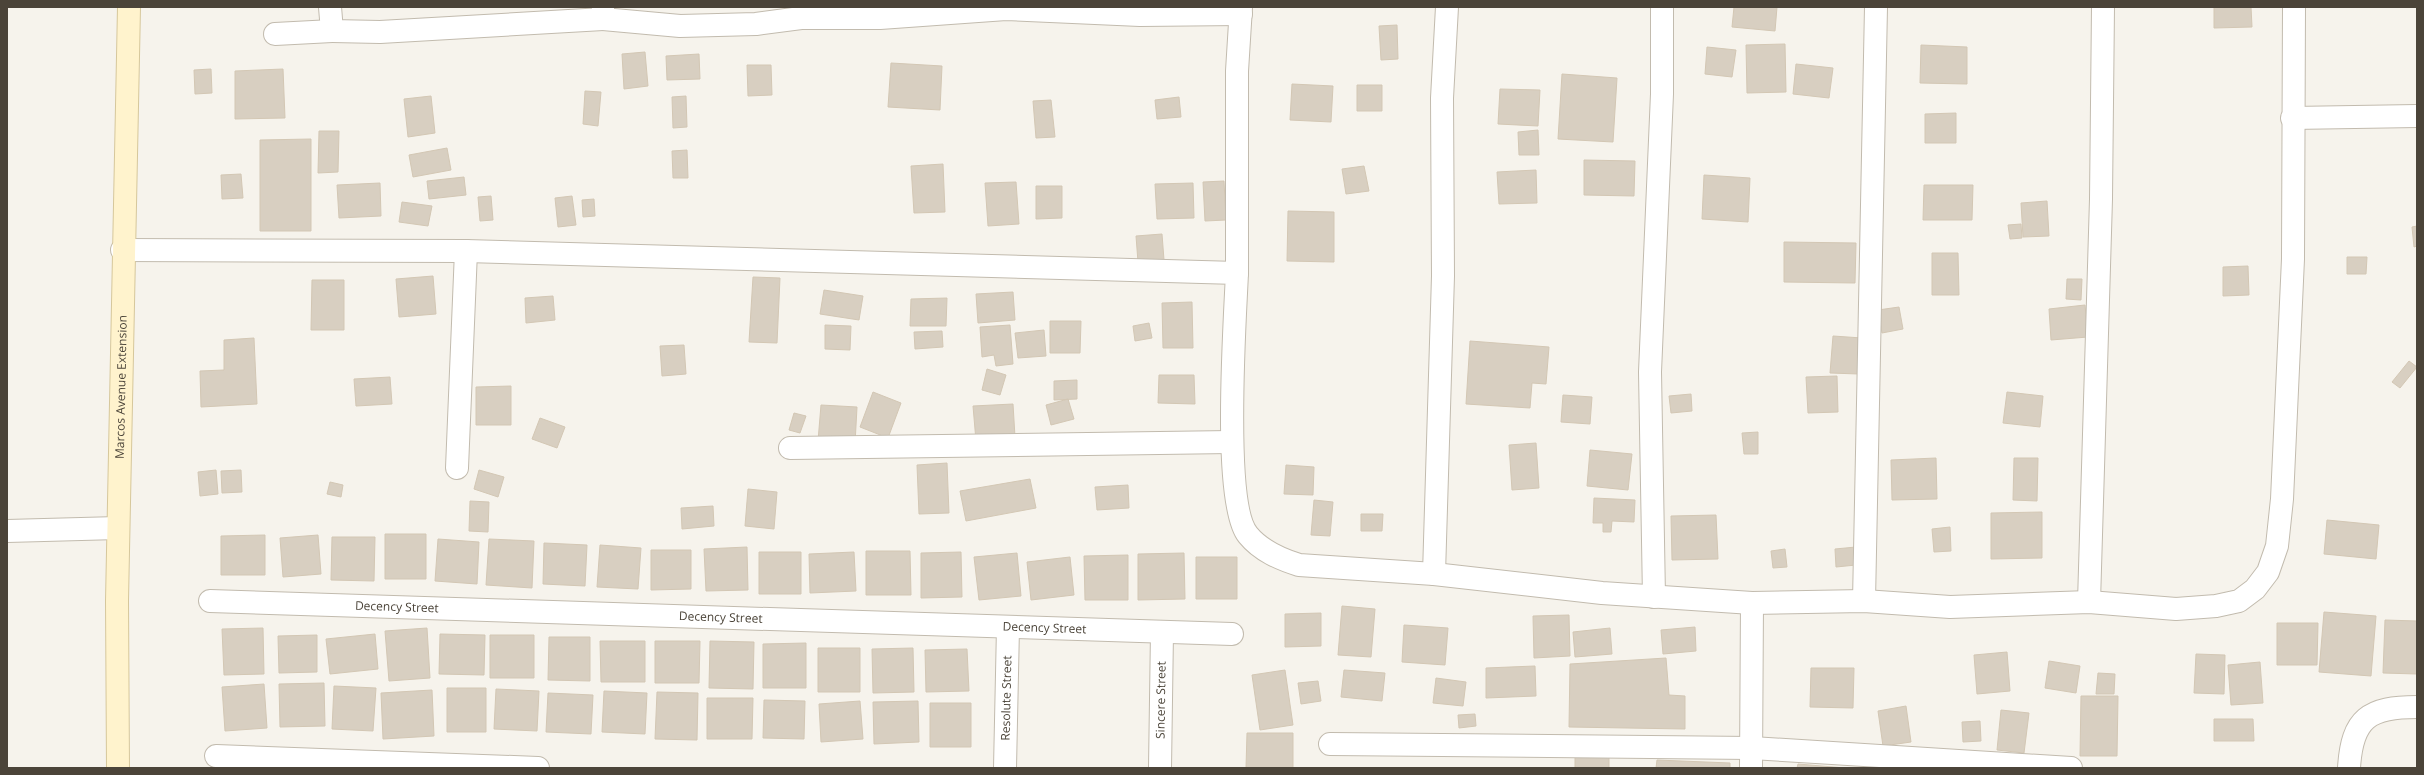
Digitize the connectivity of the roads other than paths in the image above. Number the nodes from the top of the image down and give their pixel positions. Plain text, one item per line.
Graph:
1 (129, 7) edge
2 (330, 7) edge
3 (1447, 7) edge
4 (1662, 7) edge
5 (1876, 7) edge
6 (2103, 7) edge
7 (2294, 7) edge
8 (1006, 8) edge
9 (1241, 10) edge
10 (802, 12) edge
11 (603, 13) edge
12 (332, 32) junction
13 (275, 34) dead end
14 (2417, 116) edge
15 (2292, 118) junction
16 (122, 250) junction
17 (466, 251) junction
18 (1237, 273) junction
19 (1232, 442) junction
20 (790, 448) dead end
21 (457, 468) dead end
22 (118, 528) junction
23 (7, 531) edge
24 (1434, 574) junction
25 (1654, 597) junction
26 (210, 601) dead end
27 (1864, 601) junction
28 (2089, 602) junction
29 (1752, 603) junction
30 (1008, 627) junction
31 (1162, 632) junction
32 (1232, 634) dead end
33 (2417, 707) edge
34 (1330, 744) dead end
35 (216, 756) dead end
36 (1751, 758) edge
37 (309, 764) edge
38 (478, 767) edge
39 (118, 768) edge
40 (538, 768) edge
41 (1005, 768) edge
42 (1160, 768) edge
43 (2071, 768) edge
44 (2349, 768) edge

1 - 16 street, Marcos Avenue Extension
2 - 12 street
3 - 24 street
4 - 25 street
5 - 27 street
6 - 28 street
7 - 15 street
8 - 9 street
8 - 10 street
9 - 18 street
10 - 11 street
11 - 12 street
12 - 13 street
14 - 15 street
15 - 28 street
16 - 17 street
16 - 22 street, Marcos Avenue Extension
17 - 18 street
17 - 21 street
18 - 19 street
19 - 20 street
19 - 24 street
22 - 23 street
22 - 39 street, Marcos Avenue Extension
24 - 25 street
25 - 29 street
26 - 30 street, Decency Street
27 - 28 street
27 - 29 street
29 - 36 street
30 - 31 street, Decency Street
30 - 41 street, Resolute Street
31 - 32 street, Decency Street
31 - 42 street, Sincere Street
33 - 44 street
34 - 36 street
35 - 37 street
36 - 43 street
37 - 38 street
38 - 40 street

